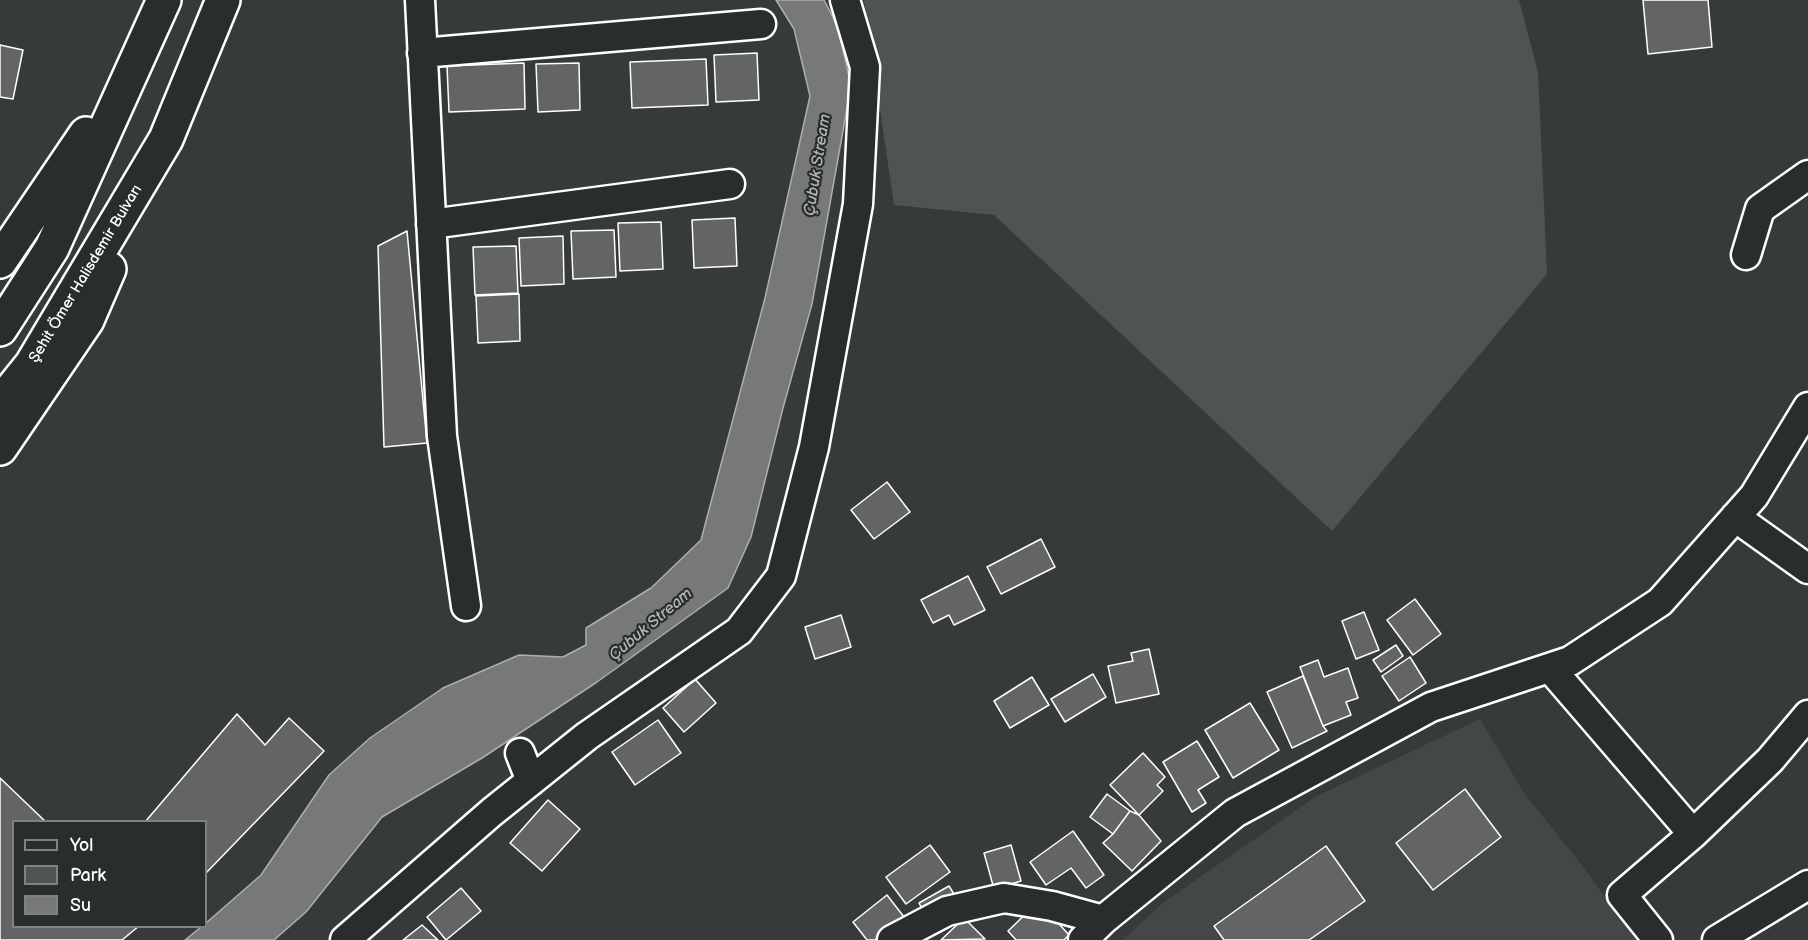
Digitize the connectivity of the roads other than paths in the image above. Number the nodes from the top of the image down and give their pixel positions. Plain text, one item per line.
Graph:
1 (164, 0) edge
2 (223, 0) edge
3 (420, 0) edge
4 (845, 0) edge
5 (761, 24) dead end
6 (422, 53) junction
7 (134, 63) junction
8 (166, 139) junction
9 (1808, 175) edge
10 (730, 184) dead end
11 (431, 224) junction
12 (1746, 255) dead end
13 (0, 261) edge
14 (0, 329) edge
15 (0, 404) edge
16 (1808, 407) edge
17 (0, 448) edge
18 (1735, 517) junction
19 (1808, 569) edge
20 (466, 606) dead end
21 (1550, 668) junction
22 (1808, 715) edge
23 (520, 753) dead end
24 (531, 781) junction
25 (1693, 834) junction
26 (1808, 885) edge
27 (1093, 930) edge
28 (345, 940) edge
29 (892, 940) edge
30 (1658, 940) edge
31 (1717, 940) edge

1 - 7 highway
2 - 8 highway, Şehit Ömer Halisdemir Bulvarı
3 - 6 street
4 - 24 street
5 - 6 street
6 - 11 street
7 - 13 highway
7 - 14 highway
8 - 15 highway, Şehit Ömer Halisdemir Bulvarı
8 - 17 highway, Şehit Ömer Halisdemir Bulvarı
9 - 12 street
10 - 11 street
11 - 20 street
16 - 18 street
18 - 19 street
18 - 21 street
21 - 25 street
21 - 27 street
22 - 25 street
23 - 24 street
24 - 28 street
25 - 30 street
26 - 31 street
27 - 29 street

